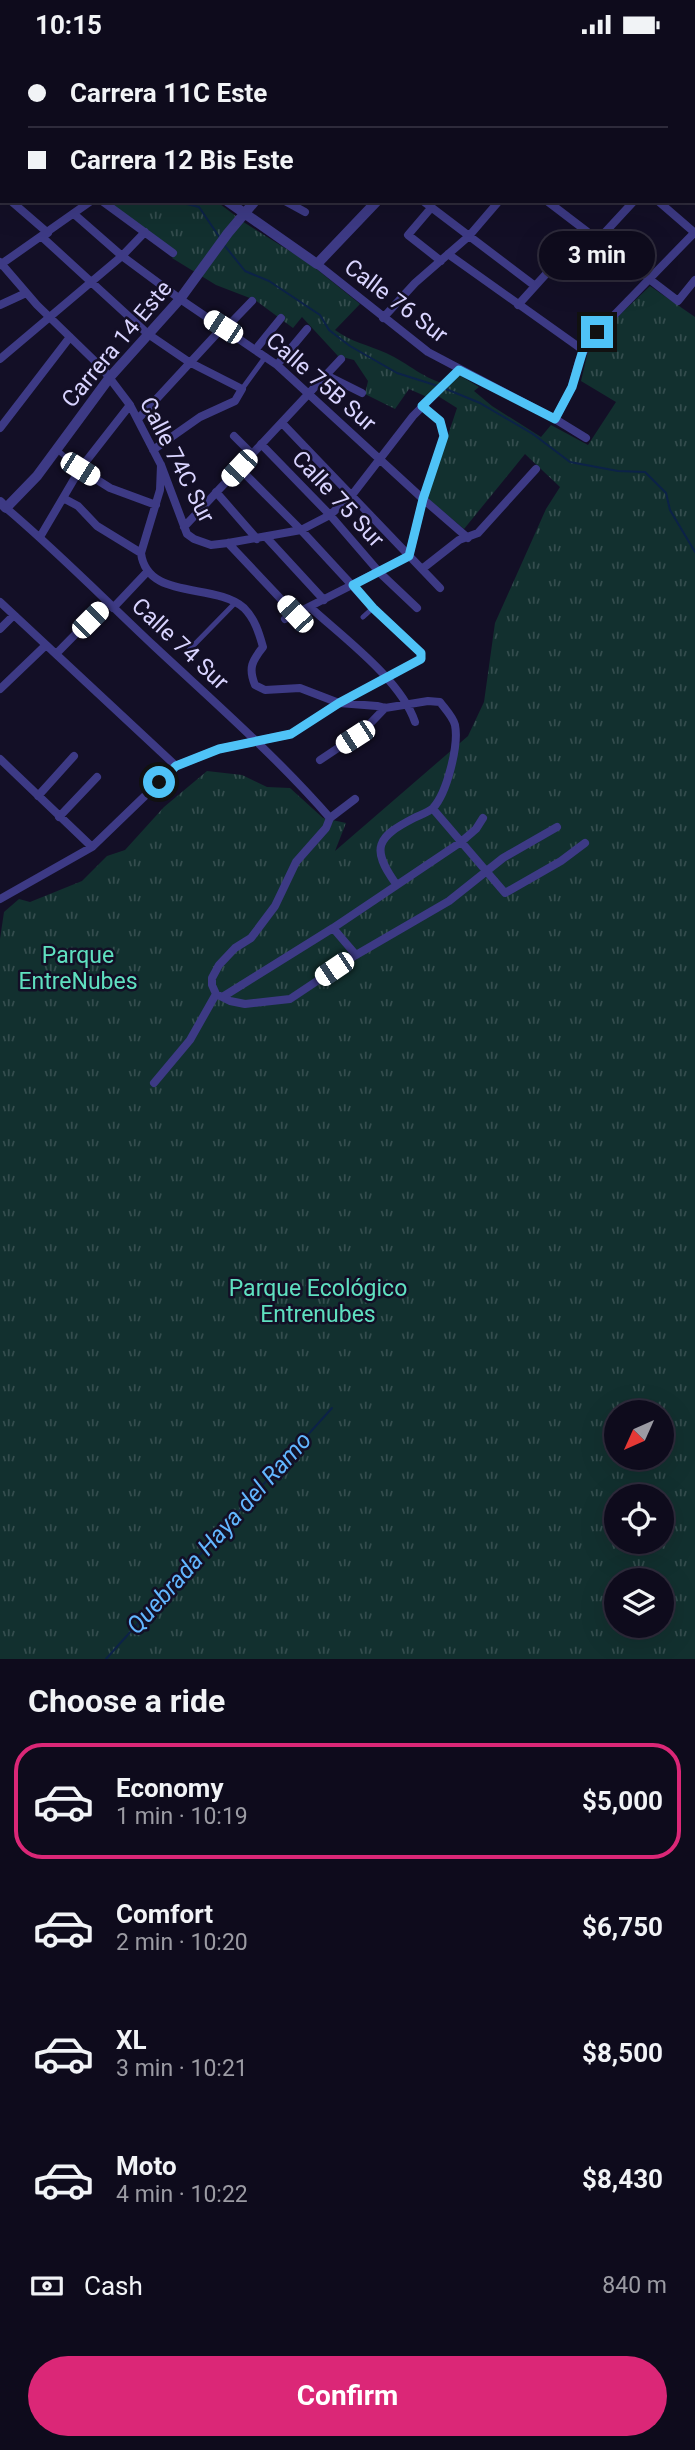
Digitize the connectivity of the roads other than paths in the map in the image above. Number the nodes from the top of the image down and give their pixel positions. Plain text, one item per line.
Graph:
1 (13, 203) edge
2 (88, 203) edge
3 (105, 203) edge
4 (230, 203) edge
5 (253, 203) edge
6 (289, 203) edge
7 (375, 203) edge
8 (425, 203) edge
9 (497, 203) edge
10 (551, 203) edge
11 (632, 203) edge
12 (660, 203) edge
13 (431, 208) junction
14 (306, 212) dead end
15 (243, 213) junction
16 (74, 214) junction
17 (145, 232) junction
18 (584, 232) junction
19 (695, 232) edge
20 (45, 235) junction
21 (469, 236) junction
22 (597, 241) junction
23 (173, 253) dead end
24 (448, 254) junction
25 (122, 256) junction
26 (441, 261) junction
27 (1, 264) edge
28 (317, 264) junction
29 (649, 280) junction
30 (695, 280) edge
31 (91, 282) junction
32 (535, 286) junction
33 (26, 293) junction
34 (180, 299) junction
35 (252, 302) dead end
36 (0, 305) edge
37 (518, 305) junction
38 (49, 317) junction
39 (383, 317) junction
40 (281, 318) dead end
41 (224, 328) junction
42 (307, 329) dead end
43 (148, 334) junction
44 (70, 337) junction
45 (256, 349) junction
46 (583, 350) junction
47 (266, 356) junction
48 (0, 359) edge
49 (341, 359) dead end
50 (189, 362) junction
51 (277, 365) junction
52 (459, 370) junction
53 (326, 375) junction
54 (110, 377) junction
55 (242, 389) junction
56 (362, 393) dead end
57 (308, 394) junction
58 (130, 405) junction
59 (422, 406) junction
60 (138, 419) junction
61 (555, 419) junction
62 (282, 423) junction
63 (0, 428) edge
64 (234, 436) dead end
65 (586, 437) dead end
66 (261, 445) junction
67 (56, 449) junction
68 (153, 450) junction
69 (252, 454) junction
70 (380, 460) junction
71 (161, 465) junction
72 (239, 468) junction
73 (80, 469) junction
74 (536, 469) dead end
75 (216, 492) junction
76 (352, 495) junction
77 (63, 498) junction
78 (423, 499) junction
79 (3, 505) edge
80 (156, 505) junction
81 (330, 515) junction
82 (184, 527) junction
83 (301, 530) junction
84 (40, 537) junction
85 (261, 538) junction
86 (468, 538) junction
87 (228, 543) junction
88 (141, 553) junction
89 (409, 556) junction
90 (422, 569) junction
91 (147, 572) junction
92 (380, 573) junction
93 (353, 585) junction
94 (440, 588) dead end
95 (324, 600) junction
96 (0, 602) edge
97 (235, 603) junction
98 (110, 605) junction
99 (311, 608) junction
100 (373, 608) junction
101 (417, 608) dead end
102 (295, 614) junction
103 (13, 615) junction
104 (363, 617) dead end
105 (285, 619) dead end
106 (0, 629) edge
107 (46, 645) junction
108 (189, 650) dead end
109 (56, 654) junction
110 (386, 677) junction
111 (0, 689) edge
112 (339, 703) junction
113 (409, 704) junction
114 (385, 708) junction
115 (415, 722) dead end
116 (255, 740) junction
117 (74, 756) dead end
118 (0, 759) edge
119 (320, 760) dead end
120 (176, 766) junction
121 (97, 777) dead end
122 (38, 796) junction
123 (355, 799) dead end
124 (433, 809) junction
125 (59, 817) junction
126 (330, 818) junction
127 (484, 818) dead end
128 (557, 827) dead end
129 (461, 842) junction
130 (585, 843) dead end
131 (92, 847) junction
132 (486, 872) junction
133 (396, 884) junction
134 (0, 899) edge
135 (333, 928) junction
136 (356, 955) junction
137 (220, 995) junction
138 (155, 1083) dead end

1 - 20 street
2 - 16 street
3 - 17 street
4 - 15 street, Calle 76 Sur
5 - 15 street, Carrera 14 Este
6 - 14 street
7 - 28 street
8 - 13 street
9 - 21 street
10 - 18 street
11 - 22 street
12 - 19 street
13 - 21 street
13 - 26 street
15 - 28 street, Calle 76 Sur
15 - 34 street, Carrera 14 Este
16 - 20 street
16 - 25 street, Calle 75B Sur
17 - 23 street
17 - 25 street
18 - 22 street
18 - 32 street
19 - 29 street
20 - 27 street
20 - 31 street
21 - 24 street
21 - 32 street
22 - 29 street
24 - 26 street
24 - 37 street
25 - 31 street
25 - 34 street, Calle 75B Sur
26 - 39 street
27 - 33 street, Calle 74C Sur
28 - 39 street, Calle 76 Sur
29 - 30 street
29 - 46 street
31 - 38 street
31 - 43 street
32 - 37 street
33 - 36 street
33 - 38 street, Calle 74C Sur
34 - 41 street, Calle 75B Sur
34 - 43 street, Carrera 14 Este
35 - 41 street
37 - 46 street
38 - 44 street, Calle 74C Sur
38 - 48 street
39 - 52 street, Calle 76 Sur
40 - 45 street
41 - 45 street, Calle 75B Sur
41 - 50 street
42 - 51 street
43 - 50 street
43 - 54 street, Carrera 14 Este
44 - 54 street, Calle 74C Sur
44 - 63 street
45 - 47 street, Calle 75B Sur
46 - 61 street
47 - 51 street, Calle 75B Sur
47 - 55 street
49 - 53 street
50 - 55 street
50 - 60 street
51 - 57 street, Calle 75B Sur
52 - 59 street
52 - 61 street, Calle 76 Sur
53 - 56 street
53 - 57 street
54 - 58 street, Calle 74C Sur
54 - 67 street, Carrera 14 Este
55 - 68 street
57 - 62 street
57 - 70 street, Calle 75B Sur
58 - 60 street, Calle 74C Sur
58 - 73 street
59 - 70 street
59 - 78 street
60 - 68 street, Calle 74C Sur
61 - 65 street, Calle 76 Sur
62 - 66 street
62 - 76 street
64 - 69 street
66 - 69 street
66 - 81 street, Calle 75 Sur
67 - 73 street
67 - 79 street, Carrera 14 Este
68 - 71 street, Calle 74C Sur
69 - 72 street
70 - 76 street
70 - 78 street, Calle 75B Sur
71 - 80 street
71 - 82 street, Calle 74C Sur
72 - 75 street
72 - 83 street
73 - 77 street
73 - 80 street
74 - 86 street
75 - 82 street
75 - 85 street, Calle 74C Sur
76 - 81 street
76 - 89 street
77 - 84 street
77 - 88 street
78 - 86 street, Calle 75B Sur
78 - 89 street
79 - 84 street, Calle 74 Sur
80 - 88 street
81 - 83 street
81 - 92 street, Calle 75 Sur
82 - 87 street, Calle 74C Sur
83 - 85 street
83 - 93 street
84 - 98 street, Calle 74 Sur
85 - 87 street
85 - 95 street, Calle 74C Sur
86 - 90 street
87 - 102 street, Calle 74C Sur
88 - 91 street
89 - 90 street
89 - 92 street
90 - 94 street
91 - 97 street
91 - 98 street
92 - 93 street
92 - 101 street, Calle 75 Sur
93 - 95 street
93 - 100 street
95 - 99 street
96 - 103 street
97 - 108 street
97 - 112 street
98 - 109 street
98 - 116 street, Calle 74 Sur
99 - 102 street
99 - 110 street
100 - 104 street
100 - 110 street
102 - 105 street
103 - 106 street
103 - 107 street
107 - 109 street
107 - 111 street
109 - 120 street
110 - 112 street
110 - 113 street
112 - 114 street
112 - 116 street
113 - 114 street
113 - 115 street
113 - 124 street
114 - 119 street
116 - 120 street
116 - 126 street, Calle 74 Sur
117 - 122 street
118 - 122 street
120 - 131 street
121 - 125 street
122 - 125 street
123 - 126 street
124 - 129 street
124 - 133 street
125 - 131 street
126 - 137 street
127 - 129 street
128 - 132 street
129 - 132 street
129 - 133 street
130 - 132 street
131 - 134 street
132 - 136 street
133 - 135 street
135 - 136 street
135 - 137 street
136 - 137 street
137 - 138 street

